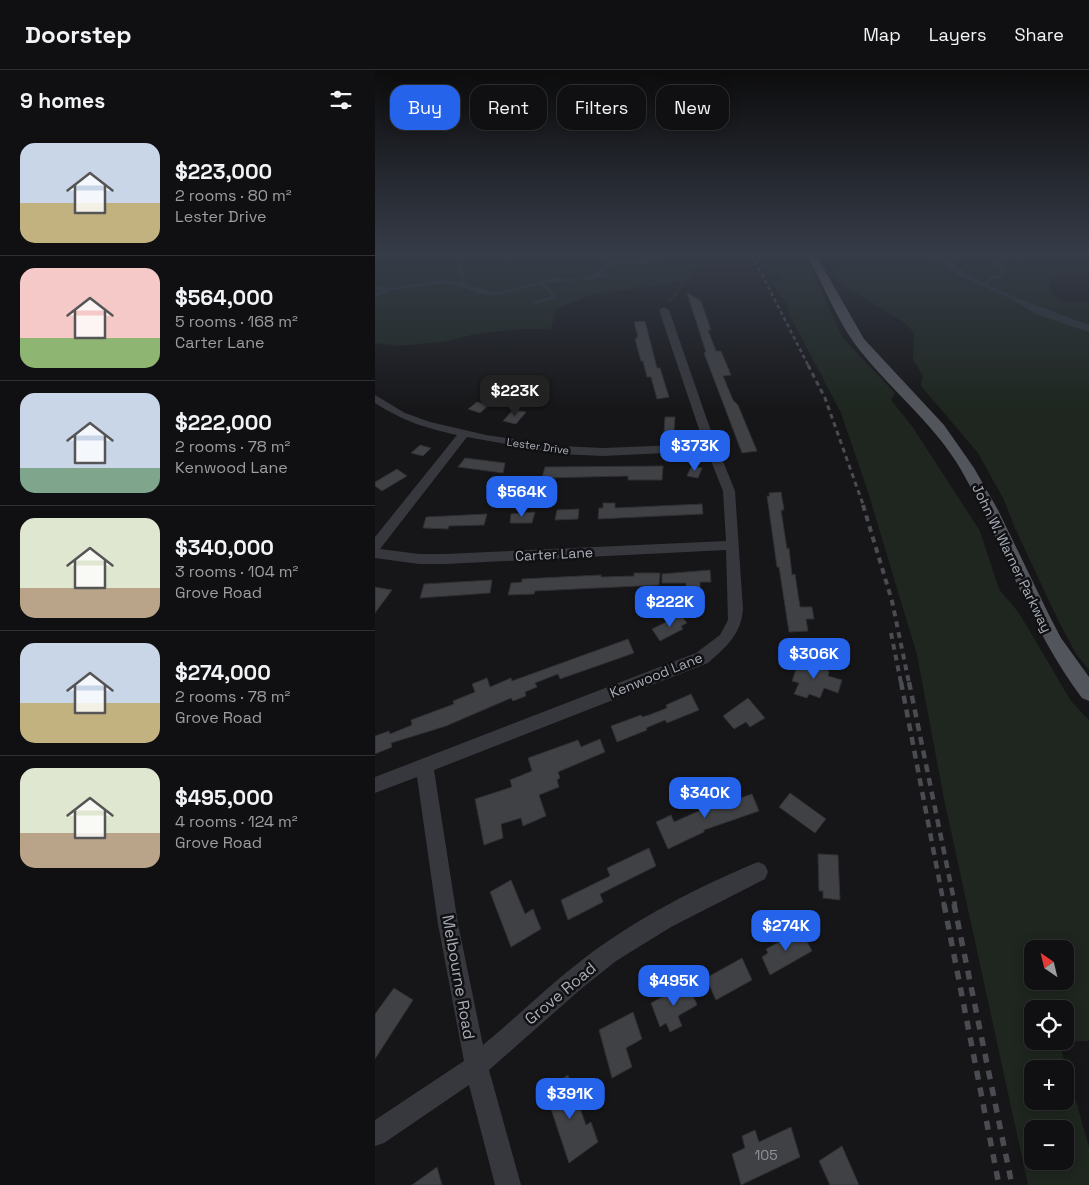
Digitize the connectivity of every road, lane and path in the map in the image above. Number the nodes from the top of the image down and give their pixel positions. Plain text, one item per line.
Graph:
1 (839, 307) edge
2 (664, 310) dead end
3 (375, 398) edge
4 (464, 434) junction
5 (710, 446) junction
6 (379, 533) edge
7 (375, 546) edge
8 (733, 546) junction
9 (375, 553) edge
10 (1089, 692) edge
11 (425, 765) junction
12 (375, 785) edge
13 (758, 872) dead end
14 (476, 1066) junction
15 (375, 1134) edge
16 (508, 1185) edge

1 - 10 main road, John W. Warner Parkway
2 - 5 street, Kenwood Lane
3 - 4 street, Lester Drive
4 - 5 street, Lester Drive
4 - 6 street
5 - 8 street, Kenwood Lane
6 - 7 street
8 - 9 street, Carter Lane
8 - 11 street, Kenwood Lane
11 - 12 street, Kenwood Lane
11 - 14 street, Melbourne Road
13 - 14 street, Grove Road
14 - 15 street, Grove Road
14 - 16 street, Melbourne Road

